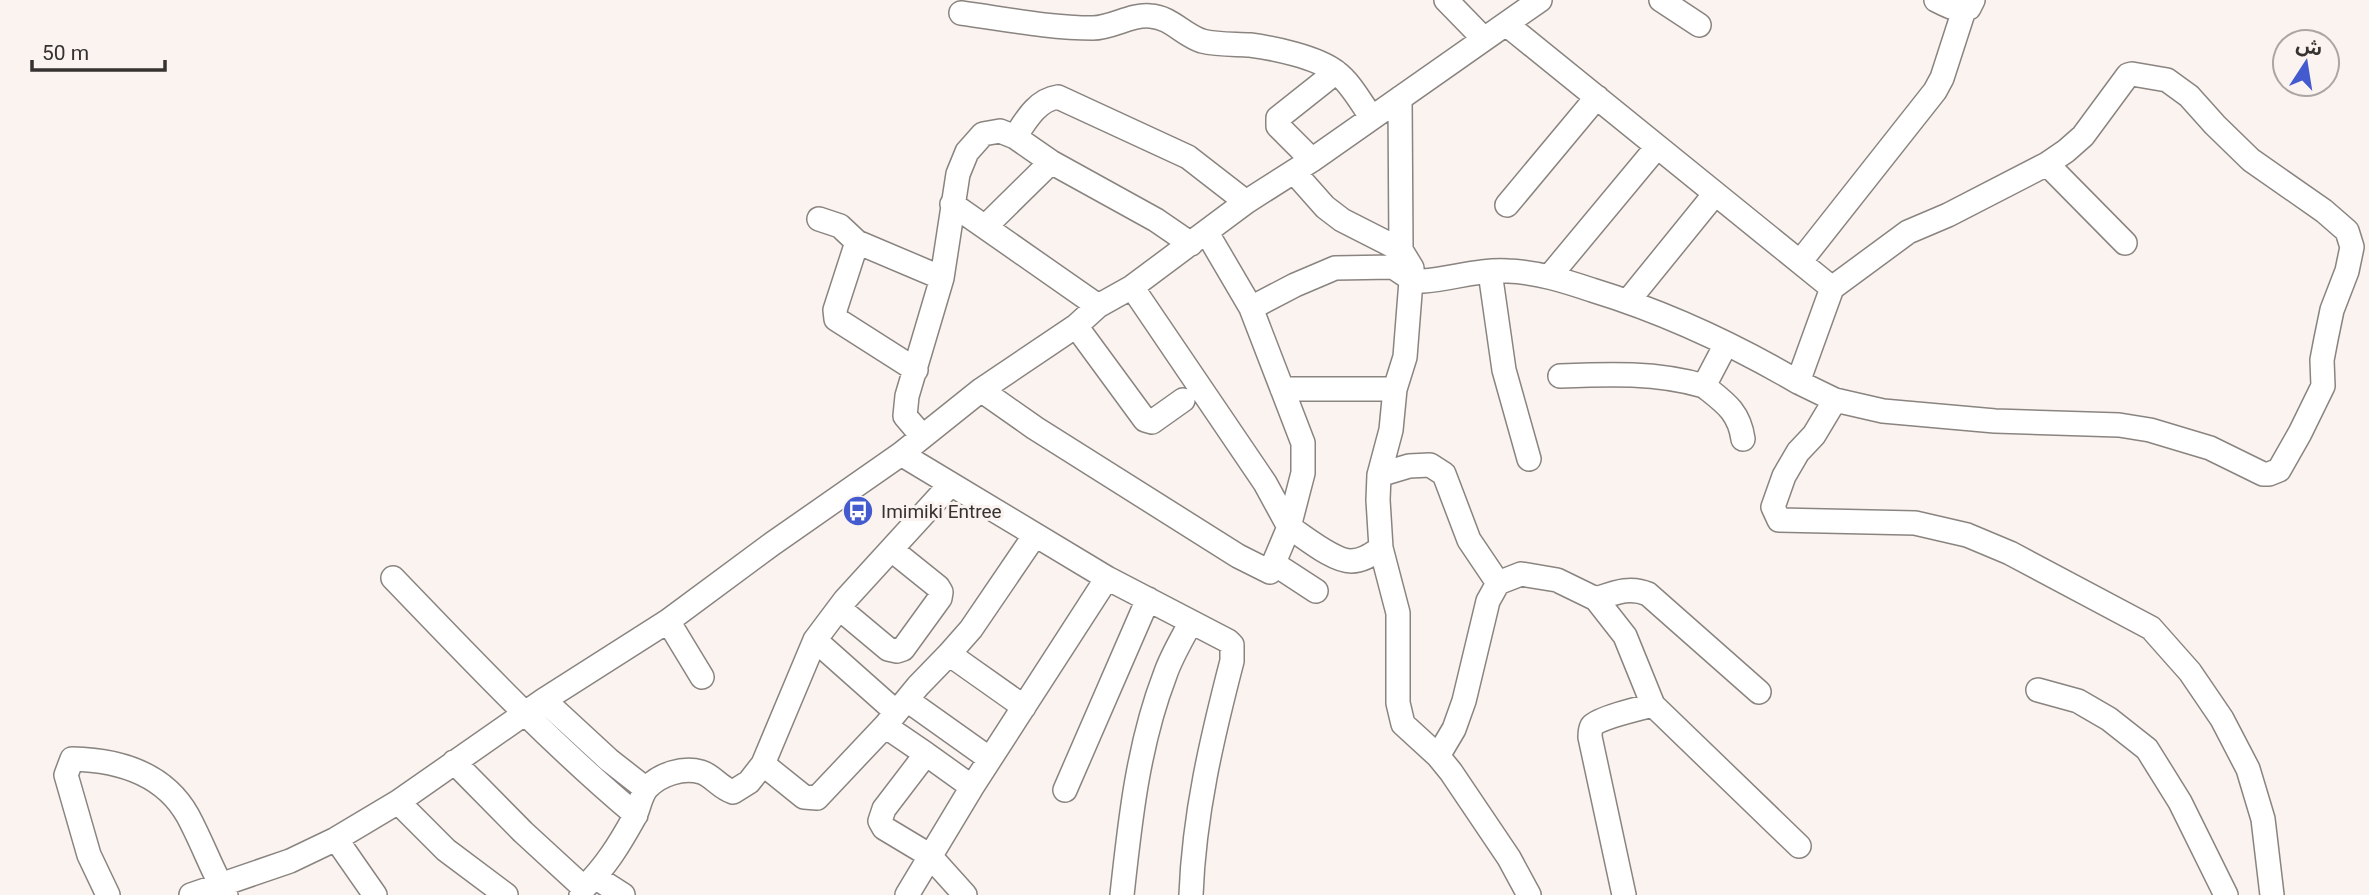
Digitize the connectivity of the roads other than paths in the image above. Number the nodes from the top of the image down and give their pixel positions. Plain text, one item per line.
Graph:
1 (1447, 0) edge
2 (1539, 0) edge
3 (1661, 0) edge
4 (1936, 0) edge
5 (1968, 5) edge
6 (961, 13) dead end
7 (1506, 24) junction
8 (1699, 25) dead end
9 (1484, 39) junction
10 (1336, 72) junction
11 (1597, 97) junction
12 (1400, 98) junction
13 (1372, 117) junction
14 (1015, 137) junction
15 (1657, 147) junction
16 (1051, 162) junction
17 (2047, 164) junction
18 (1303, 166) junction
19 (1714, 195) junction
20 (1247, 202) junction
21 (952, 204) junction
22 (1507, 205) dead end
23 (819, 219) dead end
24 (985, 227) junction
25 (1199, 239) junction
26 (857, 242) junction
27 (2125, 243) dead end
28 (1401, 250) junction
29 (1800, 262) junction
30 (1490, 272) junction
31 (1549, 277) junction
32 (942, 278) junction
33 (1411, 279) junction
34 (1132, 287) junction
35 (1832, 288) junction
36 (1628, 301) junction
37 (1098, 306) junction
38 (1251, 309) junction
39 (1076, 326) junction
40 (1726, 344) junction
41 (916, 370) junction
42 (1560, 376) dead end
43 (1798, 382) junction
44 (1704, 386) junction
45 (1282, 389) junction
46 (1395, 389) junction
47 (981, 390) junction
48 (1183, 400) dead end
49 (1835, 400) junction
50 (922, 436) junction
51 (1743, 439) dead end
52 (901, 454) junction
53 (1529, 459) dead end
54 (1379, 475) junction
55 (950, 485) junction
56 (1289, 527) junction
57 (1035, 535) junction
58 (1381, 548) junction
59 (892, 550) junction
60 (1273, 563) junction
61 (393, 578) dead end
62 (1107, 578) junction
63 (1498, 583) junction
64 (1316, 591) dead end
65 (1148, 599) junction
66 (1596, 599) junction
67 (839, 608) junction
68 (668, 621) junction
69 (1191, 622) junction
70 (815, 640) junction
71 (950, 654) junction
72 (702, 677) dead end
73 (2038, 690) dead end
74 (1759, 692) dead end
75 (1653, 705) junction
76 (534, 706) junction
77 (1024, 707) junction
78 (896, 712) junction
79 (926, 754) junction
80 (1438, 756) junction
81 (990, 759) junction
82 (454, 762) junction
83 (763, 764) junction
84 (972, 787) junction
85 (646, 789) junction
86 (1065, 790) dead end
87 (398, 802) junction
88 (636, 815) junction
89 (336, 839) junction
90 (1799, 846) dead end
91 (929, 855) junction
92 (586, 886) edge
93 (223, 890) edge
94 (108, 895) edge
95 (191, 895) edge
96 (375, 895) edge
97 (506, 895) edge
98 (623, 895) edge
99 (906, 895) edge
100 (965, 895) edge
101 (1122, 895) edge
102 (1191, 895) edge
103 (1529, 895) edge
104 (1624, 895) edge
105 (2226, 895) edge
106 (2272, 895) edge

1 - 9 street
2 - 7 street
3 - 8 street
4 - 5 street
5 - 29 street
6 - 10 street
7 - 9 street
7 - 11 street
9 - 12 street
10 - 13 street
10 - 18 street
11 - 15 street
11 - 22 street
12 - 13 street
12 - 28 street
13 - 18 street
14 - 16 street
14 - 20 street
14 - 21 street
15 - 19 street
15 - 31 street
16 - 24 street
16 - 25 street
17 - 27 street
17 - 35 street
17 - 49 street
18 - 20 street
18 - 28 street
19 - 29 street
19 - 36 street
20 - 25 street
21 - 24 street
21 - 32 street
23 - 26 street
24 - 37 street
25 - 34 street
25 - 38 street
26 - 32 street
26 - 41 street
28 - 33 street
29 - 35 street
30 - 31 street
30 - 33 street
30 - 53 street
31 - 36 street
32 - 41 street
33 - 38 street
33 - 46 street
34 - 37 street
34 - 56 street
35 - 43 street
36 - 40 street
37 - 39 street
38 - 45 street
39 - 47 street
39 - 48 street
40 - 43 street
40 - 44 street
41 - 50 street
42 - 44 street
43 - 49 street
44 - 51 street
45 - 46 street
45 - 56 street
46 - 54 street
47 - 50 street
47 - 60 street
49 - 106 street
50 - 52 street
52 - 55 street
52 - 68 street
54 - 58 street
54 - 63 street
55 - 57 street
55 - 59 street
56 - 58 street
56 - 60 street
57 - 62 street
57 - 71 street
58 - 80 street
59 - 67 street
59 - 67 street
60 - 64 street
61 - 76 street
62 - 65 street
62 - 77 street
63 - 66 street
63 - 80 street
65 - 69 street
65 - 86 street
66 - 74 street
66 - 75 street
67 - 70 street
68 - 72 street
68 - 76 street
69 - 101 street
69 - 102 street
70 - 78 street
70 - 83 street
71 - 77 street
71 - 78 street
73 - 105 street
75 - 90 street
75 - 104 street
76 - 82 street
76 - 85 street
76 - 88 street
77 - 81 street
78 - 79 street
78 - 81 street
78 - 83 street
79 - 84 street
79 - 91 street
80 - 103 street
81 - 84 street
82 - 87 street
82 - 92 street
83 - 85 street
84 - 91 street
85 - 88 street
87 - 89 street
87 - 97 street
88 - 92 street
89 - 93 street
89 - 96 street
91 - 99 street
91 - 100 street
92 - 98 street
93 - 94 street
93 - 95 street

